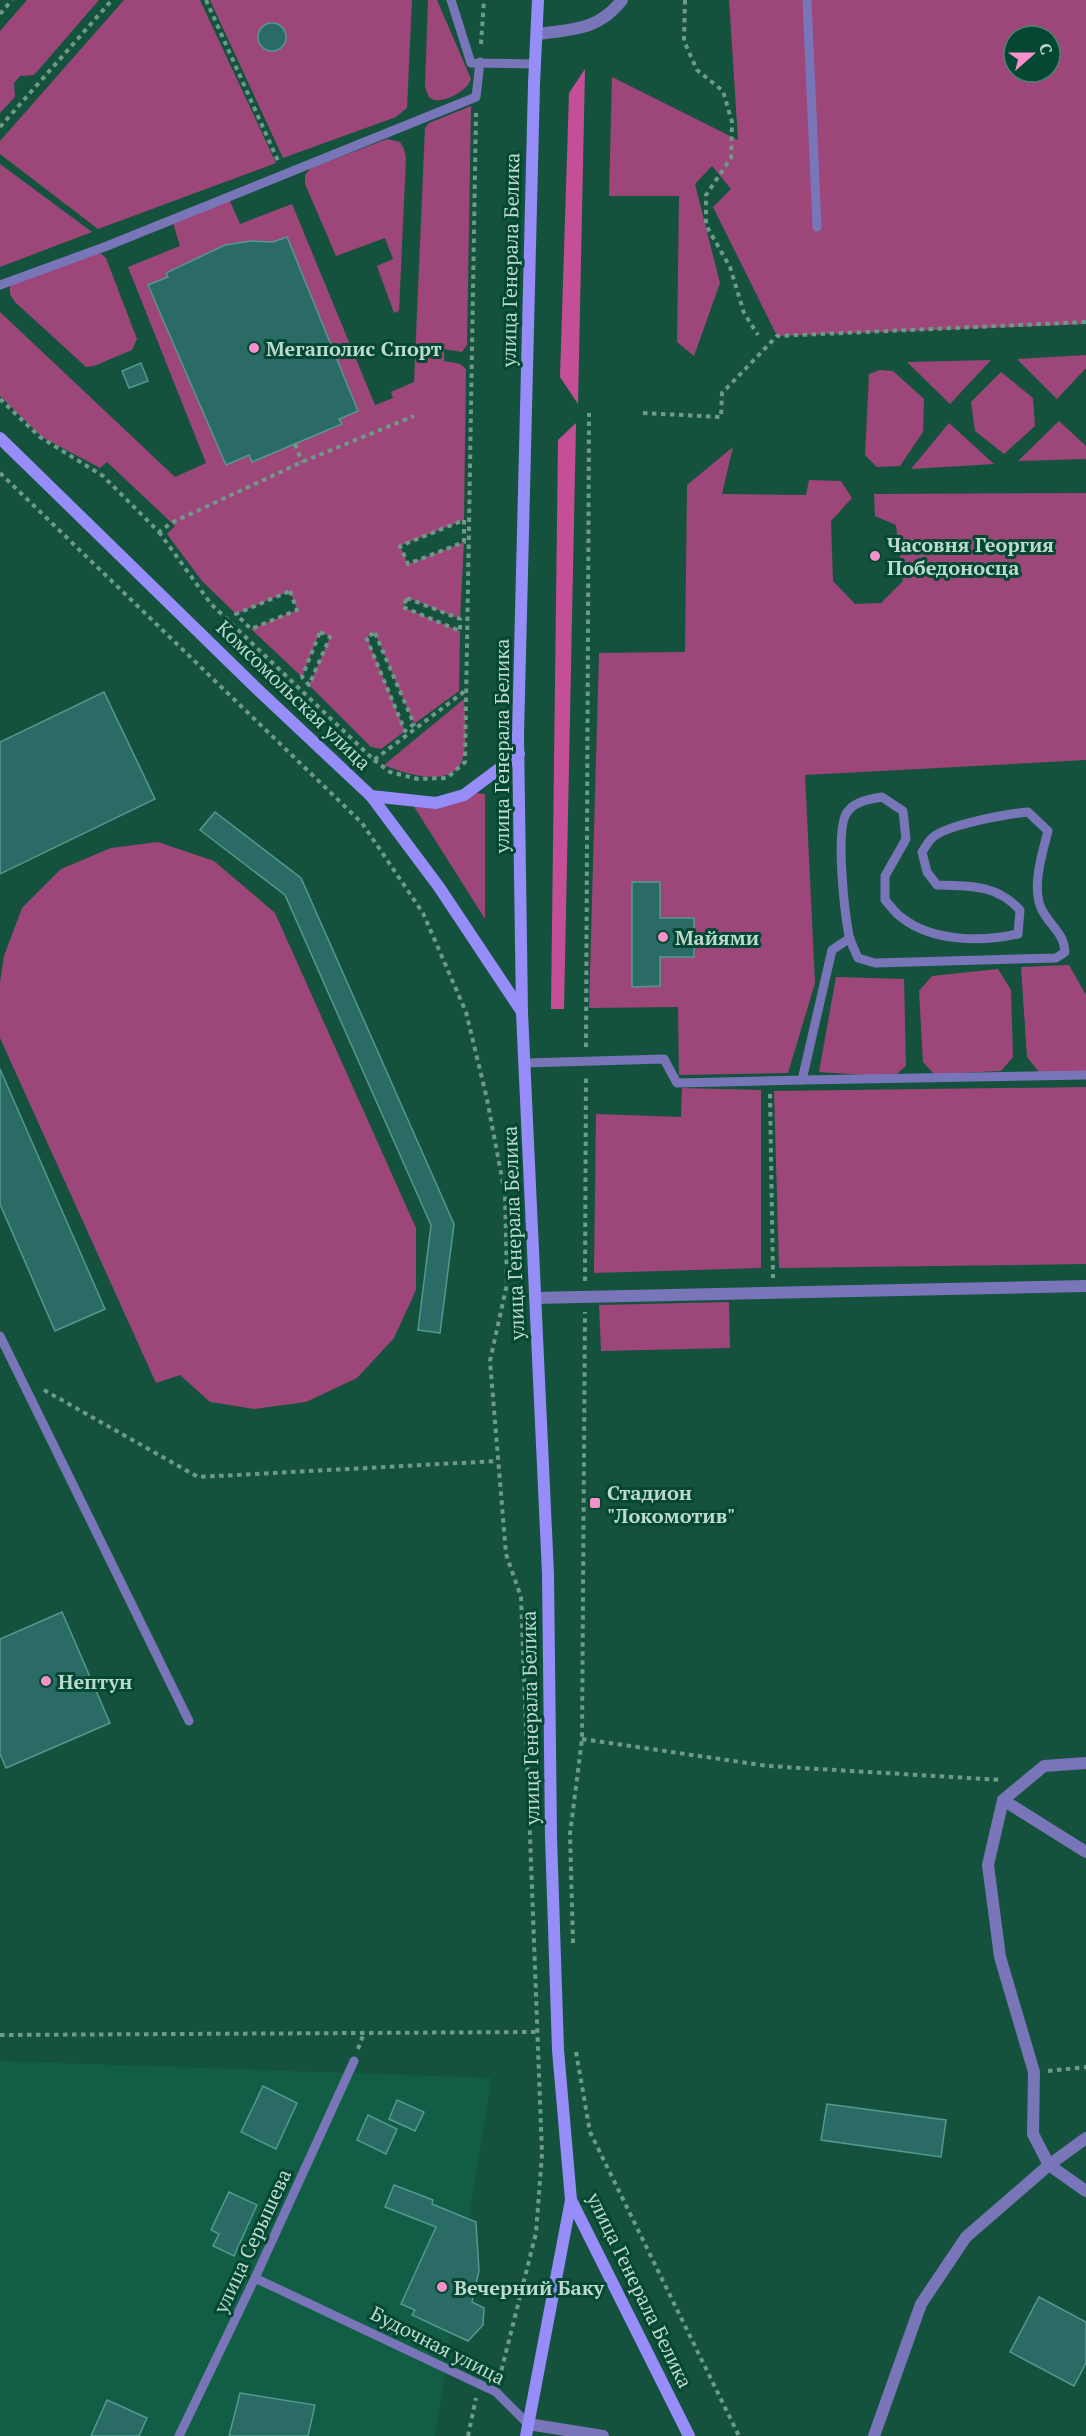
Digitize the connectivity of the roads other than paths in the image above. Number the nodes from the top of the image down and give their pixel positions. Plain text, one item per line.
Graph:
1 (451, 0) edge
2 (538, 0) edge
3 (622, 0) edge
4 (807, 0) edge
5 (538, 34) junction
6 (480, 62) junction
7 (536, 64) junction
8 (817, 227) dead end
9 (0, 285) edge
10 (0, 438) edge
11 (519, 754) junction
12 (371, 796) junction
13 (850, 938) junction
14 (522, 1013) junction
15 (526, 1063) junction
16 (1086, 1076) edge
17 (802, 1080) junction
18 (1086, 1286) edge
19 (535, 1298) junction
20 (0, 1336) edge
21 (189, 1721) dead end
22 (1086, 1763) edge
23 (1003, 1800) junction
24 (1086, 1852) edge
25 (354, 2061) dead end
26 (1086, 2138) edge
27 (1049, 2165) junction
28 (1086, 2191) edge
29 (572, 2200) junction
30 (255, 2278) junction
31 (527, 2430) edge
32 (179, 2436) edge
33 (603, 2436) edge
34 (689, 2436) edge
35 (874, 2436) edge

1 - 6 lane
2 - 5 main road, улица Генерала Белика
3 - 5 street
4 - 8 lane
5 - 7 main road, улица Генерала Белика
6 - 7 lane
6 - 9 lane
7 - 11 main road, улица Генерала Белика
10 - 12 main road, Комсомольская улица
11 - 12 main road
11 - 14 main road, улица Генерала Белика
12 - 14 main road, Комсомольская улица
13 - 13 lane
13 - 17 lane
14 - 15 main road, улица Генерала Белика
15 - 17 lane
15 - 19 main road, улица Генерала Белика
16 - 17 lane
18 - 19 street
19 - 29 main road, улица Генерала Белика
20 - 21 lane
22 - 23 street
23 - 24 street
23 - 27 street
25 - 30 lane, улица Серышева
26 - 27 street
27 - 28 street
27 - 35 street
29 - 31 main road
29 - 34 main road, улица Генерала Белика
30 - 31 lane, Будочная улица
30 - 32 lane, улица Серышева
31 - 33 street

